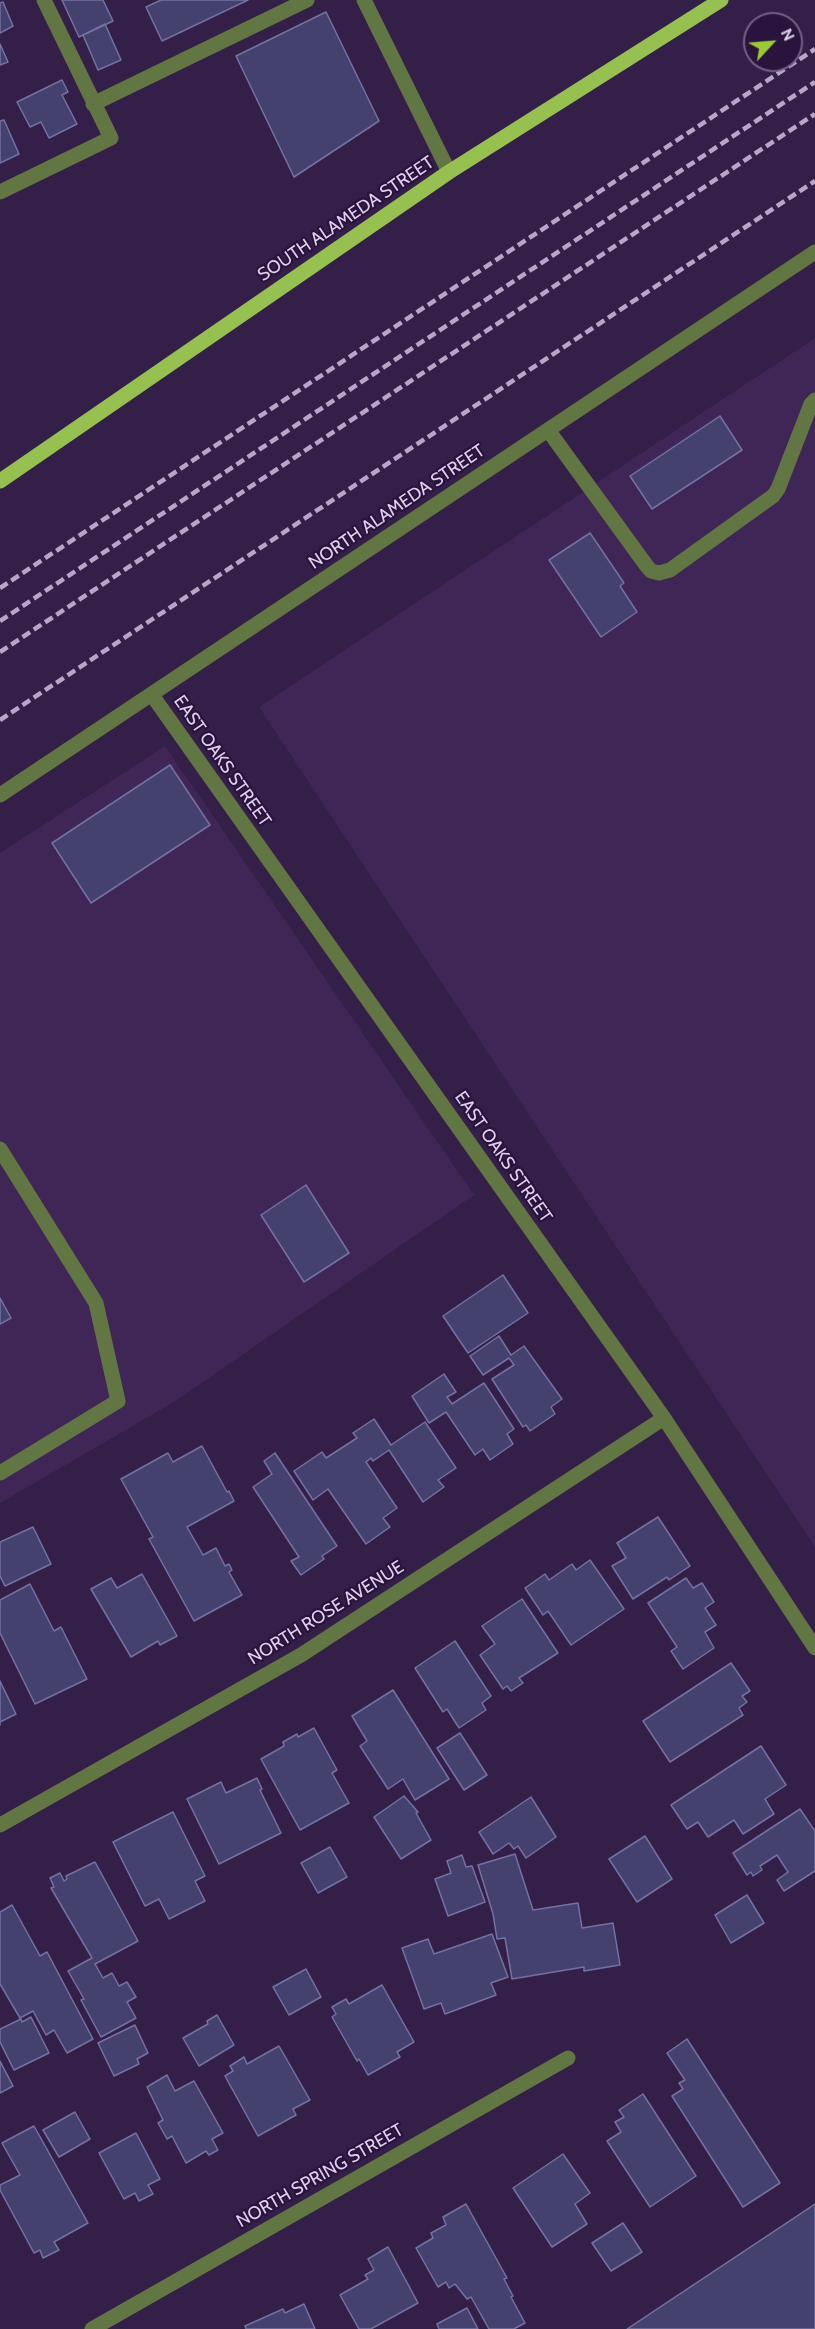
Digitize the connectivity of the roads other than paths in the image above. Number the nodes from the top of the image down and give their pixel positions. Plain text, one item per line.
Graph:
1 (44, 0) edge
2 (307, 0) edge
3 (364, 0) edge
4 (721, 0) edge
5 (93, 104) junction
6 (449, 172) junction
7 (0, 192) edge
8 (815, 252) edge
9 (815, 400) edge
10 (548, 430) junction
11 (0, 481) edge
12 (152, 695) junction
13 (0, 795) edge
14 (0, 1149) edge
15 (664, 1418) junction
16 (0, 1473) edge
17 (815, 1648) edge
18 (0, 1825) edge
19 (568, 2058) dead end
20 (92, 2329) edge

1 - 5 street
2 - 5 street
3 - 6 street
4 - 6 main road, SOUTH ALAMEDA STREET
5 - 7 street
6 - 11 main road, SOUTH ALAMEDA STREET
8 - 10 street, NORTH ALAMEDA STREET
9 - 10 street
10 - 12 street, NORTH ALAMEDA STREET
12 - 13 street, NORTH ALAMEDA STREET
12 - 15 street, EAST OAKS STREET
14 - 16 street
15 - 17 street, EAST OAKS STREET
15 - 18 street, NORTH ROSE AVENUE
19 - 20 street, NORTH SPRING STREET

